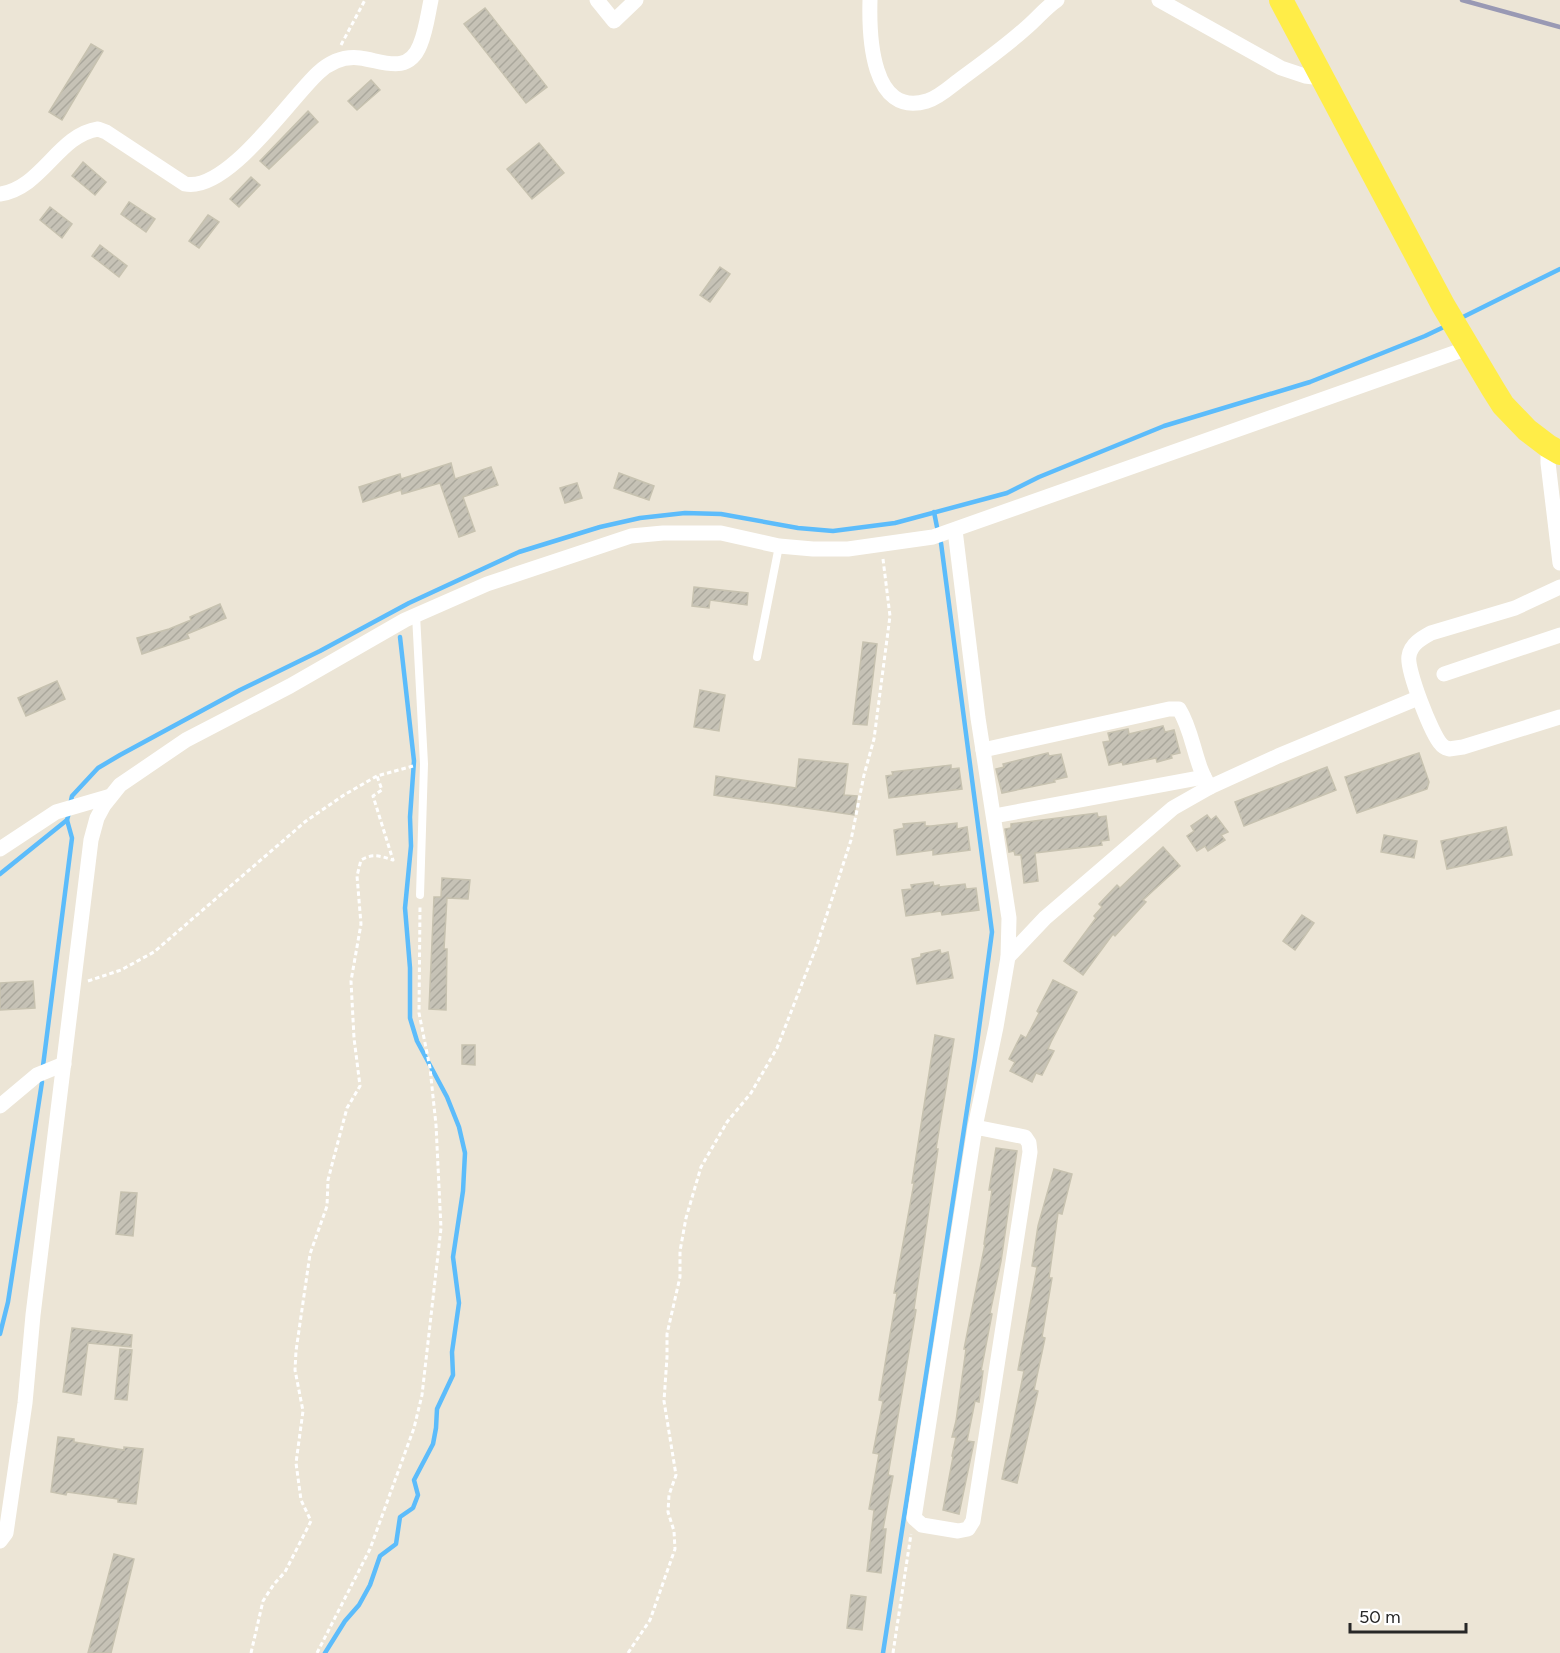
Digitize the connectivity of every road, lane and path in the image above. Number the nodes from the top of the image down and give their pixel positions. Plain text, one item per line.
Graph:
1 (365, 0) edge
2 (431, 0) edge
3 (597, 0) edge
4 (636, 0) edge
5 (870, 0) edge
6 (1056, 0) edge
7 (1159, 0) edge
8 (1281, 0) edge
9 (329, 64) junction
10 (1322, 78) junction
11 (0, 194) edge
12 (1464, 341) junction
13 (1554, 450) edge
14 (955, 530) junction
15 (881, 545) junction
16 (779, 546) junction
17 (1560, 563) edge
18 (1560, 587) edge
19 (416, 615) junction
20 (1560, 635) edge
21 (757, 657) dead end
22 (1443, 674) dead end
23 (1418, 698) junction
24 (1560, 717) edge
25 (983, 750) junction
26 (424, 764) junction
27 (377, 776) junction
28 (1207, 782) junction
29 (111, 796) junction
30 (994, 816) junction
31 (0, 849) edge
32 (420, 895) joint
33 (1008, 957) junction
34 (74, 981) junction
35 (64, 1064) junction
36 (0, 1106) edge
37 (975, 1127) junction
38 (914, 1518) junction
39 (0, 1541) edge
40 (251, 1653) edge
41 (317, 1653) edge
42 (628, 1653) edge
43 (893, 1653) edge

1 - 9 path
2 - 9 street
3 - 4 street
5 - 6 street
7 - 10 street
8 - 10 main road
9 - 11 street
10 - 12 main road
12 - 13 main road
12 - 14 street
13 - 17 street
14 - 15 street
14 - 25 street
15 - 16 street
15 - 42 path
16 - 19 street
16 - 21 lane
18 - 23 street
19 - 26 lane
19 - 29 street
20 - 22 street
23 - 24 street
23 - 28 street
25 - 28 street
25 - 30 street
26 - 27 path
26 - 32 lane
27 - 34 path
27 - 40 path
28 - 30 street
28 - 33 street
29 - 31 street
29 - 34 street
30 - 33 street
32 - 41 path
33 - 37 street
34 - 35 street
35 - 36 street
35 - 39 street
37 - 38 street
37 - 38 street
38 - 43 path

